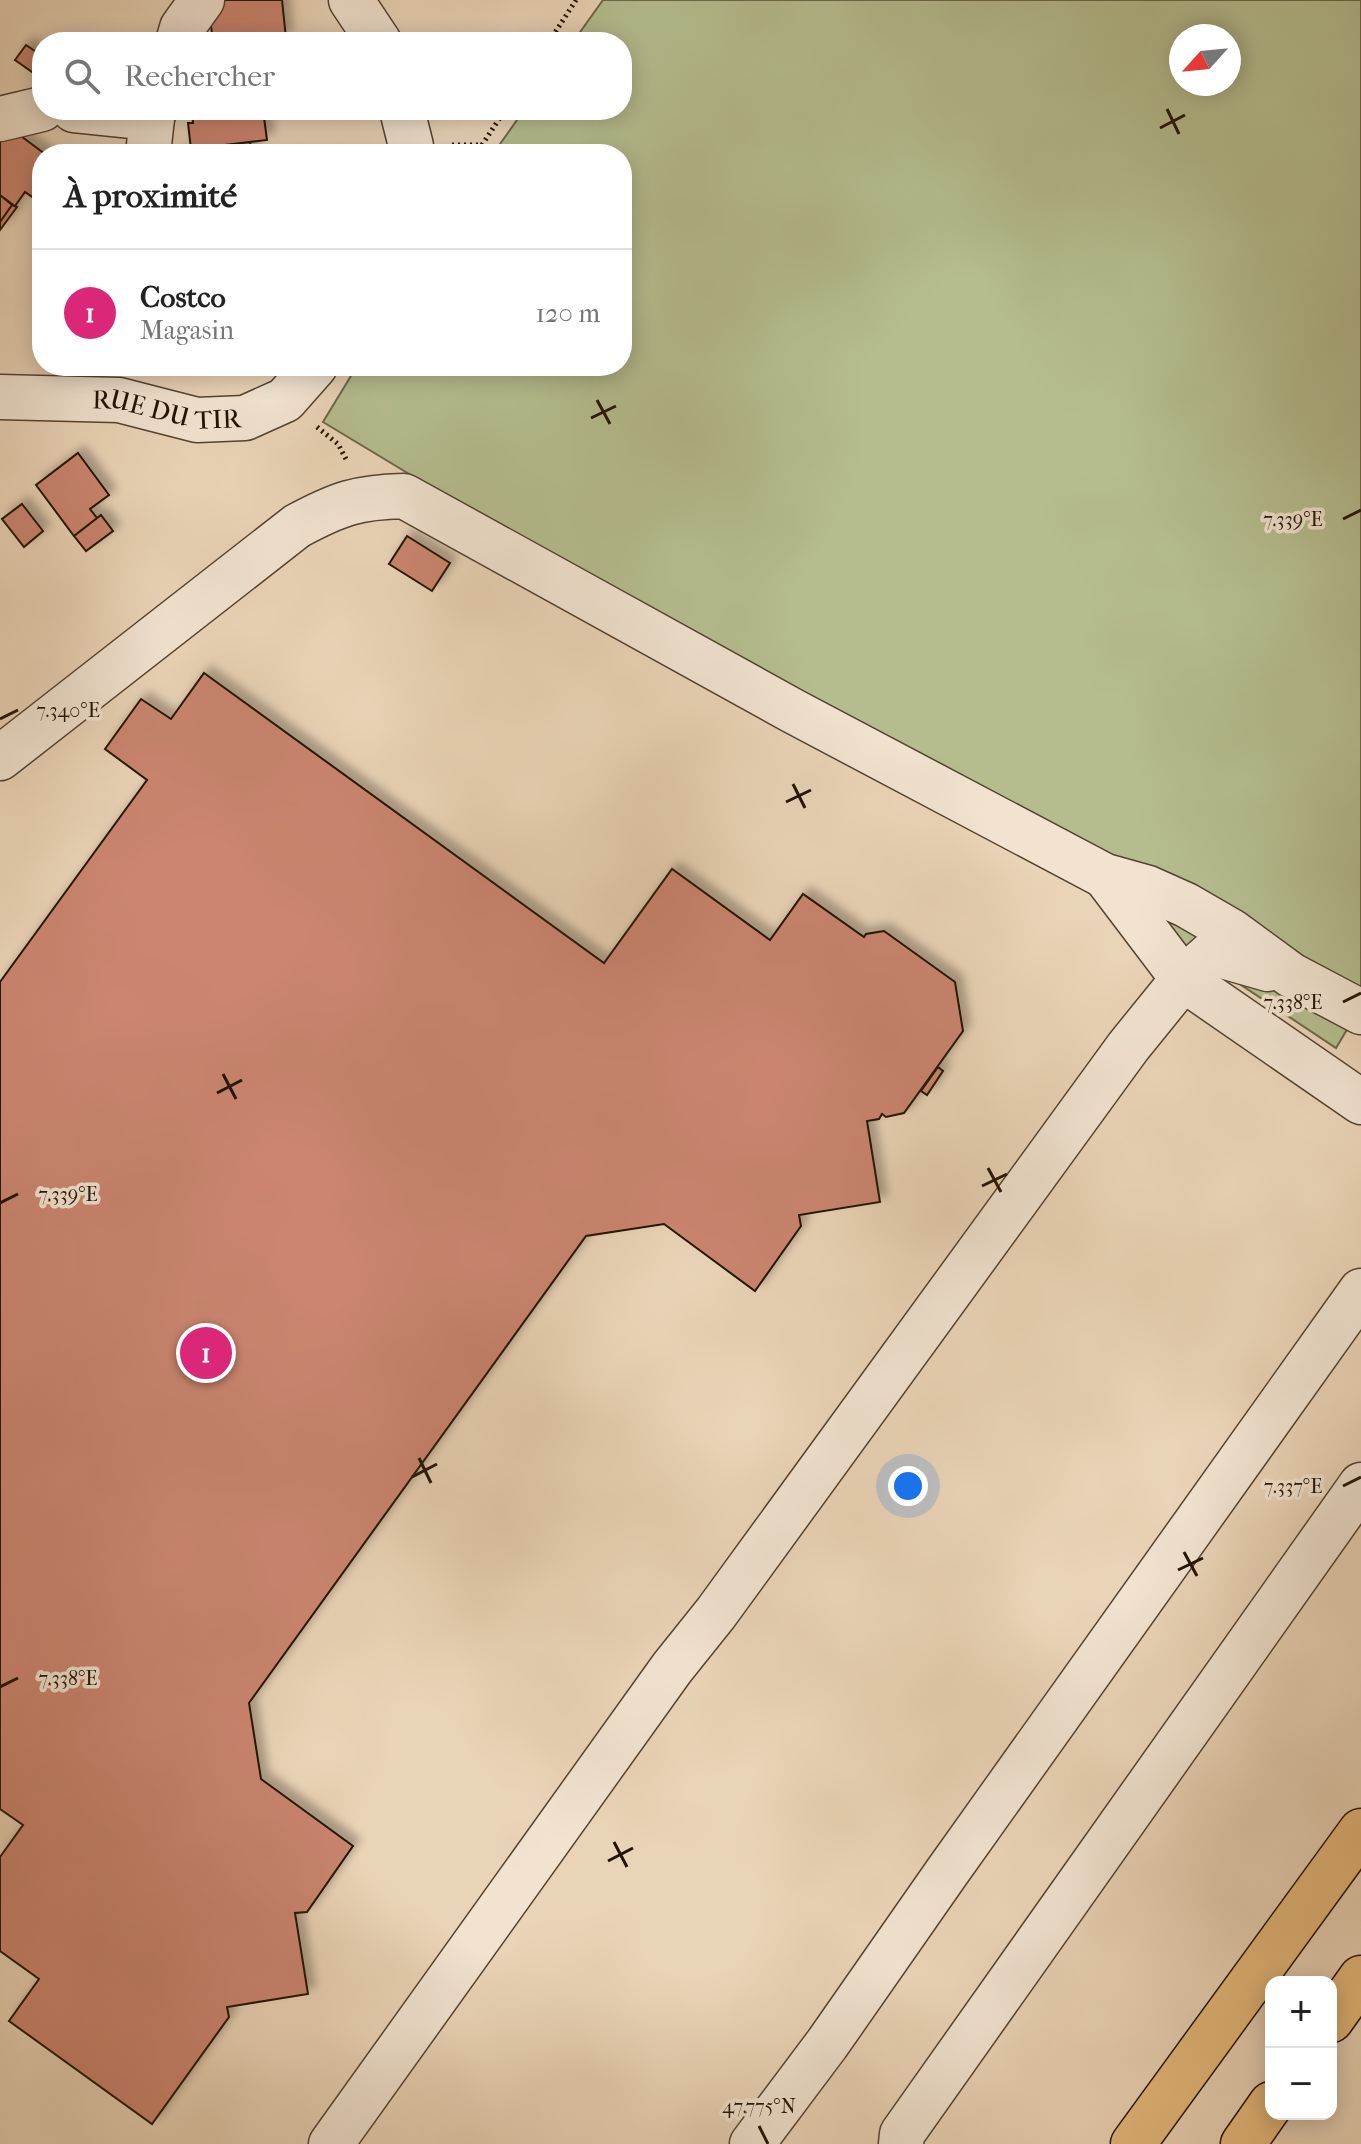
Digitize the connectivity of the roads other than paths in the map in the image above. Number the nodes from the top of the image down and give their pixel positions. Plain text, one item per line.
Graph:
1 (202, 0) edge
2 (351, 0) edge
3 (181, 32) edge
4 (372, 32) edge
5 (32, 111) edge
6 (0, 119) edge
7 (119, 120) edge
8 (151, 127) edge
9 (306, 376) edge
10 (121, 383) edge
11 (0, 397) edge
12 (0, 758) edge
13 (1105, 876) junction
14 (1291, 975) junction
15 (1183, 979) junction
16 (1361, 1012) edge
17 (1361, 1102) edge
18 (1361, 1291) edge
19 (1361, 1485) edge
20 (1361, 1831) edge
21 (1361, 1978) edge
22 (1337, 2012) edge
23 (1265, 2113) edge
24 (331, 2144) edge
25 (752, 2144) edge
26 (901, 2144) edge
27 (1133, 2144) edge
28 (1243, 2144) edge

1 - 3 street
2 - 4 street
5 - 6 street
7 - 8 street
9 - 10 street, RUE DU TIR
10 - 11 street, RUE DU TIR
12 - 13 street
13 - 14 street
13 - 15 street
14 - 15 street
14 - 16 street
15 - 17 street
15 - 24 street
18 - 25 street
19 - 26 street
20 - 27 highway
21 - 22 highway
23 - 28 highway

